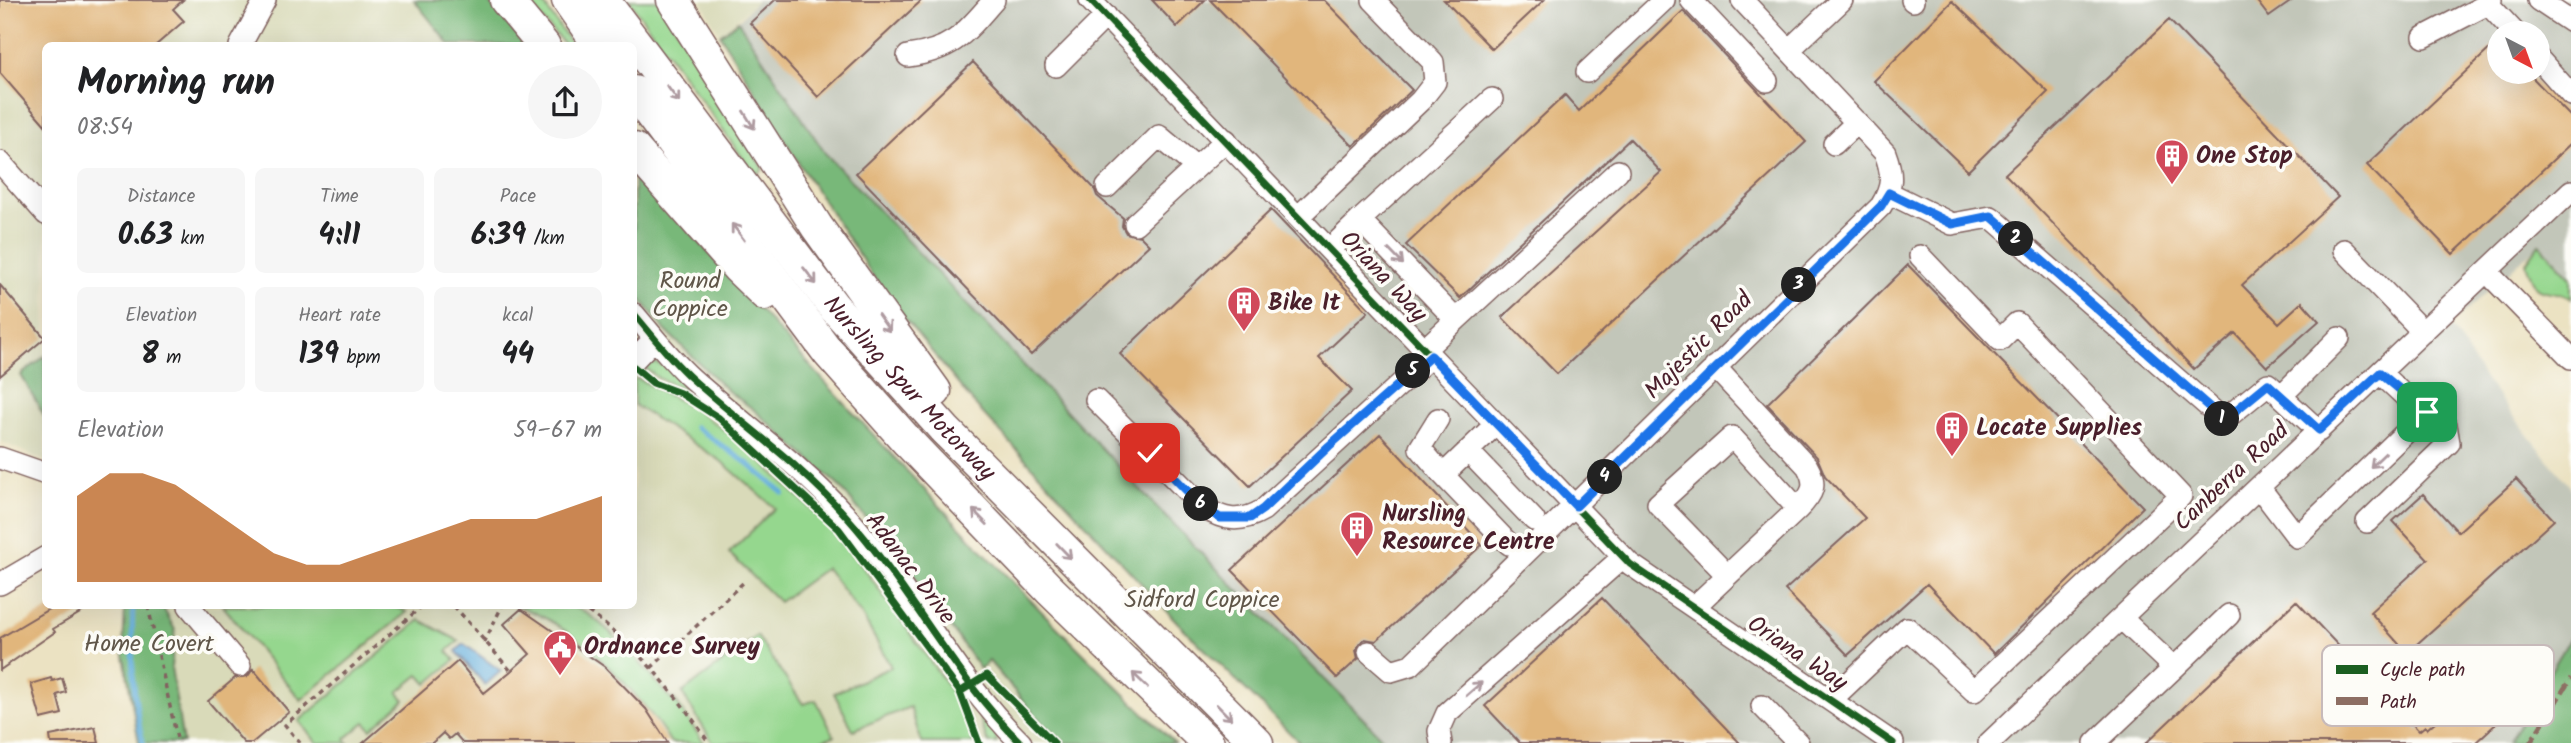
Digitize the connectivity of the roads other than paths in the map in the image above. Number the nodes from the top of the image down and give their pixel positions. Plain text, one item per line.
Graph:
1 (265, 0) edge
2 (506, 0) edge
3 (568, 0) edge
4 (603, 0) edge
5 (673, 0) edge
6 (994, 0) edge
7 (1090, 0) edge
8 (1373, 0) edge
9 (1664, 0) edge
10 (1691, 0) edge
11 (1742, 0) edge
12 (1842, 0) edge
13 (2538, 0) edge
14 (2489, 2) edge
15 (1106, 16) junction
16 (2505, 21) edge
17 (2571, 22) edge
18 (2424, 37) dead end
19 (242, 42) edge
20 (541, 42) edge
21 (597, 42) edge
22 (635, 42) edge
23 (637, 45) edge
24 (1789, 50) junction
25 (908, 57) dead end
26 (1056, 66) dead end
27 (2550, 71) edge
28 (1587, 72) dead end
29 (1767, 81) dead end
30 (2571, 95) edge
31 (637, 96) edge
32 (1492, 99) dead end
33 (1857, 122) junction
34 (1226, 140) junction
35 (1834, 144) dead end
36 (637, 152) edge
37 (0, 162) edge
38 (1196, 167) junction
39 (1618, 171) dead end
40 (1107, 187) dead end
41 (2571, 191) edge
42 (1889, 193) junction
43 (42, 209) edge
44 (1299, 216) junction
45 (1360, 220) junction
46 (1135, 224) dead end
47 (1331, 248) junction
48 (2344, 250) dead end
49 (1920, 256) dead end
50 (2487, 272) junction
51 (637, 318) edge
52 (1456, 320) junction
53 (2423, 332) junction
54 (2339, 338) dead end
55 (654, 339) junction
56 (828, 352) junction
57 (1428, 352) junction
58 (637, 357) edge
59 (2571, 358) edge
60 (1715, 367) junction
61 (2380, 373) junction
62 (2281, 396) junction
63 (1096, 400) dead end
64 (2427, 412) junction
65 (1438, 419) dead end
66 (1496, 424) junction
67 (2319, 430) junction
68 (1468, 451) junction
69 (0, 458) edge
70 (42, 473) edge
71 (1443, 475) junction
72 (2259, 487) junction
73 (1576, 506) junction
74 (1798, 509) junction
75 (1029, 515) junction
76 (1534, 520) dead end
77 (2367, 522) dead end
78 (1508, 544) dead end
79 (1623, 557) junction
80 (42, 559) edge
81 (1727, 575) junction
82 (0, 584) edge
83 (1694, 607) junction
84 (192, 609) edge
85 (2229, 615) dead end
86 (2121, 618) junction
87 (1370, 652) dead end
88 (240, 666) dead end
89 (2174, 668) junction
90 (1830, 700) junction
91 (1762, 706) dead end
92 (1017, 742) edge
93 (1208, 743) edge
94 (1257, 743) edge
95 (1441, 743) edge
96 (1798, 743) edge
97 (1893, 743) edge
98 (1989, 743) edge
99 (2095, 743) edge

1 - 19 street
2 - 20 highway
3 - 21 highway
4 -> 22 highway, Nursling Spur Motorway
5 -> 75 highway
6 - 25 street
7 - 15 street, Oriana Way
8 - 44 street
9 - 28 street
10 - 29 street
11 - 24 street
12 - 24 street
13 - 17 street
14 - 16 street
14 - 18 street
15 - 26 street
15 - 34 street, Oriana Way
23 -> 75 highway, Nursling Spur Motorway
24 - 33 street
27 - 30 street
56 -> 31 highway, Nursling Spur Motorway
32 - 45 street
33 - 35 street
33 - 42 street
34 - 38 street
34 - 44 street, Oriana Way
36 - 56 highway
37 - 43 street
38 - 40 street
38 - 46 street
39 - 52 street
41 - 50 street, Canberra Road
42 - 60 street, Majestic Road
42 - 62 street
44 - 47 street, Oriana Way
45 - 47 street
45 -> 52 street
47 - 57 street, Oriana Way
48 - 53 street
49 - 90 street
50 - 53 street, Canberra Road
50 - 59 street
51 - 55 street, Adanac Drive
52 - 57 street
53 - 61 street, Canberra Road
54 - 62 street
55 - 58 street
55 - 92 street, Adanac Drive
93 -> 56 highway, Nursling Spur Motorway
57 - 63 street
57 - 66 street, Oriana Way
60 - 73 street, Majestic Road
60 - 74 street
61 - 64 street
61 - 67 street, Canberra Road
62 - 67 street
64 -> 72 street
64 - 77 street
65 - 71 street
66 - 68 street
66 - 73 street, Oriana Way
67 - 72 street, Canberra Road
68 - 71 street
68 - 76 street
69 - 70 street
71 - 78 street
72 - 86 street, Canberra Road
73 - 79 street, Oriana Way
73 - 87 street, Majestic Road
74 - 81 street
74 - 81 street
75 -> 94 highway, Nursling Spur Motorway
79 - 83 street, Oriana Way
95 -> 79 street
80 - 82 street
81 - 83 street
83 - 90 street, Oriana Way
84 - 88 street
85 - 89 street
86 - 89 street
86 - 98 street, Canberra Road
89 - 99 street
90 - 97 street, Oriana Way
91 - 96 street

